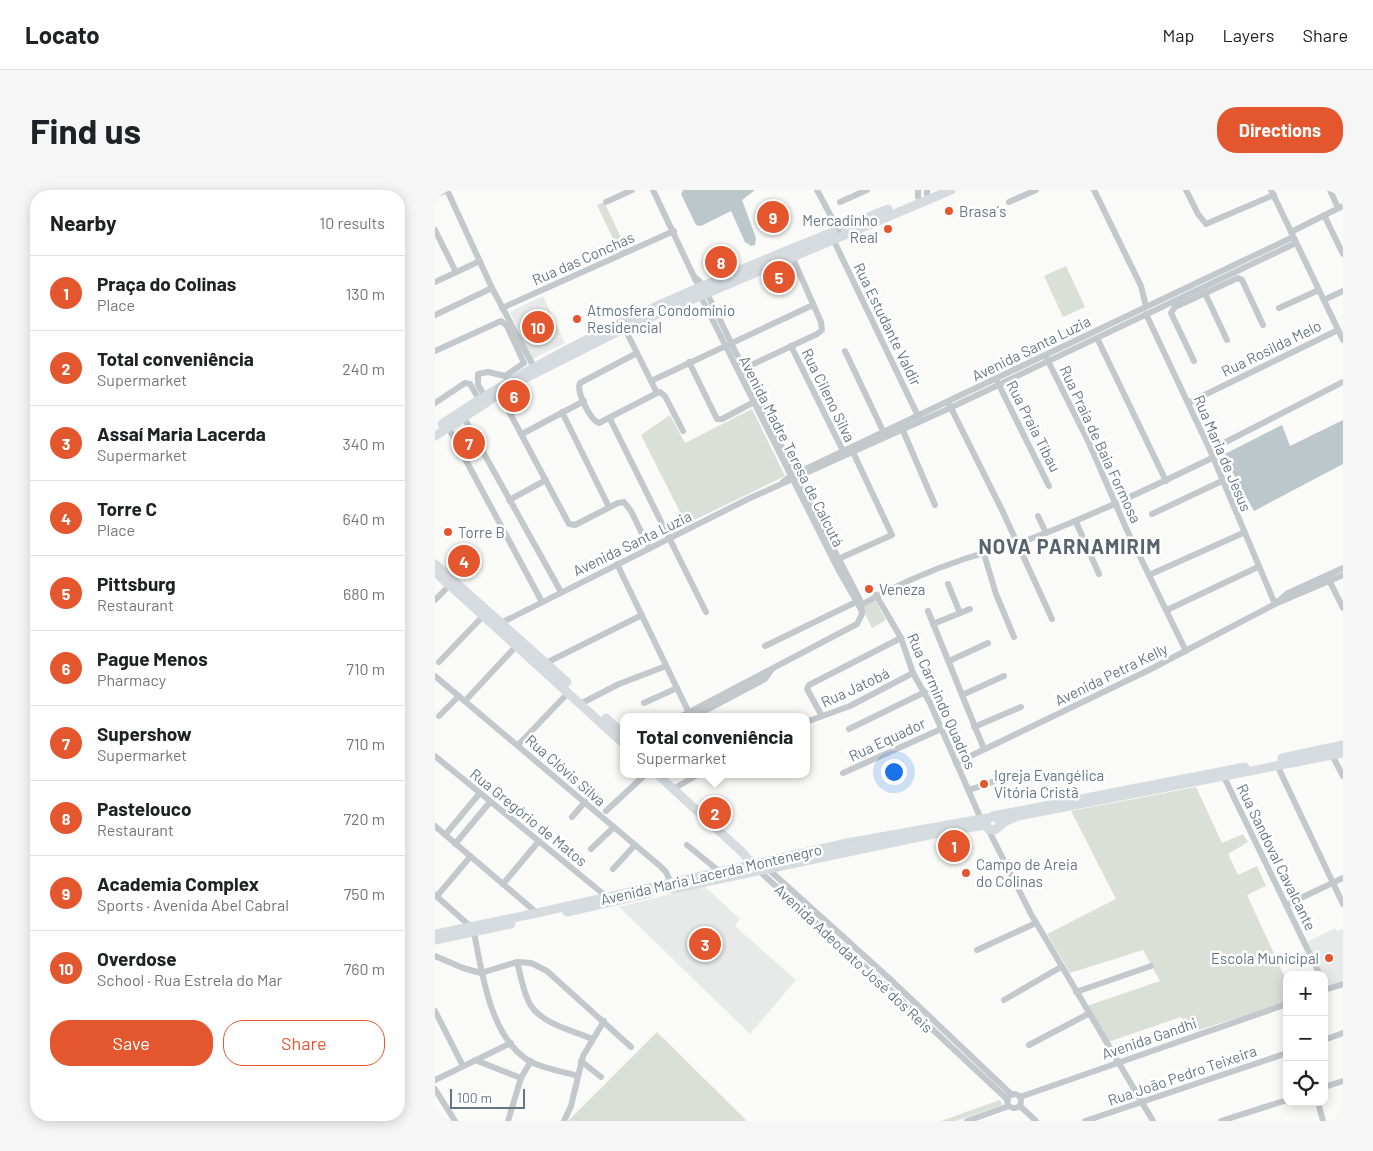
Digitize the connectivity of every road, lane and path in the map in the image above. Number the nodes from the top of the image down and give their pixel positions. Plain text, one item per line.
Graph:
1 (447, 190) edge
2 (633, 190) edge
3 (653, 190) edge
4 (817, 190) edge
5 (867, 190) edge
6 (951, 190) edge
7 (1036, 190) edge
8 (1094, 190) edge
9 (1186, 190) edge
10 (1330, 190) edge
11 (928, 192) edge
12 (1273, 192) edge
13 (435, 196) edge
14 (606, 202) dead end
15 (840, 202) dead end
16 (1009, 202) dead end
17 (1341, 207) edge
18 (1324, 215) junction
19 (435, 230) edge
20 (674, 231) junction
21 (837, 235) junction
22 (1293, 237) junction
23 (790, 253) junction
24 (1343, 254) edge
25 (480, 261) junction
26 (457, 272) junction
27 (435, 282) edge
28 (492, 288) junction
29 (702, 290) junction
30 (1204, 290) junction
31 (1319, 290) junction
32 (1343, 291) edge
33 (1324, 300) junction
34 (813, 305) junction
35 (1146, 306) junction
36 (502, 308) junction
37 (1279, 308) dead end
38 (1146, 314) junction
39 (435, 315) edge
40 (624, 325) junction
41 (1263, 325) dead end
42 (1338, 330) junction
43 (1097, 338) junction
44 (1227, 340) dead end
45 (1343, 340) edge
46 (732, 342) junction
47 (725, 345) junction
48 (791, 346) junction
49 (435, 351) edge
50 (845, 352) dead end
51 (637, 353) junction
52 (1047, 359) junction
53 (1194, 361) dead end
54 (689, 362) junction
55 (745, 368) junction
56 (535, 370) junction
57 (651, 381) junction
58 (997, 381) junction
59 (1343, 382) edge
60 (498, 391) junction
61 (657, 394) junction
62 (482, 397) junction
63 (584, 401) junction
64 (754, 402) junction
65 (435, 403) edge
66 (1189, 403) junction
67 (949, 405) junction
68 (562, 412) junction
69 (462, 414) junction
70 (918, 414) junction
71 (609, 419) junction
72 (921, 421) junction
73 (901, 426) junction
74 (448, 428) junction
75 (435, 429) edge
76 (683, 431) dead end
77 (887, 432) junction
78 (522, 434) junction
79 (435, 436) edge
80 (851, 449) junction
81 (1210, 450) junction
82 (844, 453) junction
83 (1212, 458) junction
84 (794, 477) junction
85 (546, 480) junction
86 (1166, 481) junction
87 (1222, 481) junction
88 (1049, 486) dead end
89 (509, 500) junction
90 (935, 504) dead end
91 (1116, 505) junction
92 (609, 507) junction
93 (1152, 514) dead end
94 (1038, 516) dead end
95 (1076, 522) junction
96 (1046, 533) junction
97 (1243, 533) junction
98 (670, 538) junction
99 (1017, 544) junction
100 (649, 548) junction
101 (984, 554) junction
102 (837, 560) junction
103 (435, 564) edge
104 (617, 564) junction
105 (1258, 567) junction
106 (1343, 568) edge
107 (435, 572) edge
108 (1099, 574) dead end
109 (1149, 575) junction
110 (1343, 576) edge
111 (1328, 579) junction
112 (452, 583) junction
113 (948, 584) dead end
114 (561, 592) junction
115 (876, 595) junction
116 (435, 600) edge
117 (542, 602) junction
118 (1275, 604) junction
119 (859, 605) junction
120 (1343, 608) edge
121 (970, 609) dead end
122 (1167, 610) junction
123 (928, 611) dead end
124 (706, 612) dead end
125 (961, 612) junction
126 (485, 613) junction
127 (642, 615) junction
128 (1052, 620) dead end
129 (933, 624) junction
130 (498, 625) junction
131 (1013, 637) dead end
132 (901, 638) junction
133 (519, 643) junction
134 (988, 643) dead end
135 (765, 646) dead end
136 (1186, 652) junction
137 (439, 662) dead end
138 (949, 662) junction
139 (546, 663) junction
140 (666, 666) junction
141 (913, 673) junction
142 (435, 676) edge
143 (1004, 676) dead end
144 (677, 688) junction
145 (569, 692) junction
146 (925, 692) junction
147 (962, 695) junction
148 (459, 696) junction
149 (465, 701) junction
150 (584, 701) junction
151 (645, 703) dead end
152 (1021, 708) dead end
153 (690, 713) edge
154 (695, 713) edge
155 (439, 716) dead end
156 (822, 716) junction
157 (810, 720) edge
158 (974, 727) junction
159 (941, 728) junction
160 (849, 729) dead end
161 (620, 732) edge
162 (620, 740) edge
163 (519, 745) junction
164 (1343, 745) edge
165 (983, 750) junction
166 (1343, 753) edge
167 (1332, 755) junction
168 (435, 756) edge
169 (1306, 756) junction
170 (956, 763) junction
171 (1277, 765) junction
172 (1021, 772) dead end
173 (843, 773) dead end
174 (1343, 776) edge
175 (1224, 777) junction
176 (641, 778) edge
177 (663, 778) edge
178 (669, 778) edge
179 (692, 778) edge
180 (675, 787) junction
181 (969, 790) junction
182 (480, 793) junction
183 (491, 802) junction
184 (585, 802) junction
185 (606, 811) dead end
186 (572, 817) dead end
187 (990, 823) junction
188 (435, 826) edge
189 (613, 827) junction
190 (445, 835) junction
191 (539, 840) junction
192 (455, 844) junction
193 (687, 844) dead end
194 (635, 845) junction
195 (591, 849) dead end
196 (470, 857) junction
197 (759, 867) junction
198 (613, 869) dead end
199 (720, 872) junction
200 (1343, 878) edge
201 (1333, 883) junction
202 (503, 884) junction
203 (672, 886) junction
204 (436, 895) edge
205 (607, 897) junction
206 (1343, 904) edge
207 (1286, 905) junction
208 (537, 913) junction
209 (1036, 923) junction
210 (472, 929) junction
211 (435, 934) edge
212 (435, 940) edge
213 (977, 950) dead end
214 (435, 956) edge
215 (517, 962) junction
216 (1151, 966) dead end
217 (1061, 967) junction
218 (1318, 971) edge
219 (481, 973) junction
220 (1343, 984) edge
221 (1328, 986) edge
222 (1076, 992) junction
223 (1004, 1000) dead end
224 (1283, 1005) edge
225 (435, 1011) edge
226 (1088, 1014) junction
227 (604, 1022) junction
228 (1343, 1033) edge
229 (592, 1039) junction
230 (1328, 1039) edge
231 (511, 1042) junction
232 (1029, 1045) dead end
233 (631, 1048) dead end
234 (1283, 1053) edge
235 (475, 1060) junction
236 (531, 1061) junction
237 (581, 1061) junction
238 (1117, 1062) junction
239 (463, 1066) junction
240 (578, 1076) junction
241 (601, 1077) dead end
242 (521, 1078) junction
243 (435, 1080) edge
244 (1343, 1081) edge
245 (1328, 1086) edge
246 (435, 1089) edge
247 (1020, 1097) junction
248 (1010, 1100) junction
249 (1141, 1101) junction
250 (1283, 1101) edge
251 (1020, 1106) junction
252 (1319, 1106) edge
253 (455, 1121) edge
254 (508, 1121) edge
255 (564, 1121) edge
256 (967, 1121) edge
257 (1036, 1121) edge
258 (1085, 1121) edge
259 (1153, 1121) edge
260 (1221, 1121) edge
261 (1323, 1121) edge

1 - 13 street
1 - 25 street
2 - 14 street
3 - 20 street, Avenida Madre Teresa de Calcutá
4 - 21 street, Rua Estudante Valdir
5 - 15 street
6 - 21 main road
7 - 16 street
8 - 35 street
9 - 12 street
10 - 17 street
11 - 21 main road
12 - 22 street
17 - 18 street
18 - 22 street
18 - 24 street
19 - 26 street
20 - 29 street, Avenida Madre Teresa de Calcutá
20 - 36 street, Rua das Conchas
21 - 23 main road
21 - 70 street, Rua Estudante Valdir
22 - 30 street, Avenida Santa Luzia
22 - 31 street
22 - 35 street, Avenida Santa Luzia
23 - 29 main road
23 - 34 street
25 - 26 street
25 - 28 street
26 - 27 street
28 - 36 street
28 - 39 street
29 - 40 main road
29 - 46 street, Avenida Madre Teresa de Calcutá
29 - 47 street, Avenida Madre Teresa de Calcutá
30 - 38 street, Avenida Santa Luzia
30 - 41 street
30 - 44 street
30 - 53 street
31 - 33 street
31 - 37 street
32 - 33 street
33 - 42 street
34 - 46 street
34 - 48 street
35 - 52 street, Avenida Santa Luzia
36 - 56 street
38 - 43 street, Avenida Santa Luzia
38 - 66 street, Rua Maria de Jesus
40 - 51 street
40 - 56 main road
42 - 45 street
42 - 66 street, Rua Rosilda Melo
43 - 52 street, Avenida Santa Luzia
43 - 86 street
46 - 47 street
46 - 55 street, Avenida Madre Teresa de Calcutá
47 - 54 street
47 - 64 street, Avenida Madre Teresa de Calcutá
48 - 55 street
48 - 82 street, Rua Cileno Silva
49 - 62 street
50 - 77 street
51 - 57 street
51 - 63 street
52 - 58 street, Avenida Santa Luzia
52 - 91 street, Rua Praia de Baia Formosa
54 - 57 street
54 - 64 street
55 - 84 street, Avenida Madre Teresa de Calcutá
56 - 60 main road
57 - 61 street
58 - 67 street, Avenida Santa Luzia
58 - 88 street, Rua Praia Tibau
59 - 81 street
60 - 62 main road
60 - 69 main road
60 - 78 street
61 - 71 street
61 - 76 street
62 - 65 street
62 - 69 main road
63 - 68 street
63 - 71 street
64 - 84 street, Avenida Madre Teresa de Calcutá
66 - 81 street, Rua Maria de Jesus
67 - 70 street, Avenida Santa Luzia
67 - 72 street, Avenida Santa Luzia
67 - 99 street
68 - 78 street
68 - 92 street
69 - 74 main road
69 - 75 main road
69 - 89 street
70 - 72 street, Rua Estudante Valdir
70 - 73 street, Avenida Santa Luzia
71 - 98 street
72 - 73 street, Avenida Santa Luzia
73 - 77 street, Avenida Santa Luzia
73 - 90 street
74 - 79 main road
74 - 117 street
77 - 80 street, Avenida Santa Luzia
78 - 85 street
80 - 82 street, Avenida Santa Luzia
80 - 102 street
81 - 83 street, Rua Maria de Jesus
82 - 84 street, Avenida Santa Luzia
83 - 86 street
83 - 87 street, Rua Maria de Jesus
84 - 98 street, Avenida Santa Luzia
84 - 102 street, Avenida Madre Teresa de Calcutá
85 - 89 street
85 - 92 street
86 - 91 street
87 - 93 street
87 - 97 street, Rua Maria de Jesus
89 - 114 street
91 - 95 street
91 - 109 street, Rua Praia de Baia Formosa
92 - 100 street
94 - 96 street
95 - 96 street
95 - 108 street
96 - 99 street
97 - 105 street, Rua Maria de Jesus
97 - 109 street
98 - 100 street, Avenida Santa Luzia
98 - 124 street
99 - 101 street
99 - 128 street
100 - 104 street, Avenida Santa Luzia
101 - 115 street
101 - 131 street
102 - 119 street, Avenida Madre Teresa de Calcutá
103 - 112 main road
104 - 114 street, Avenida Santa Luzia
104 - 127 street
105 - 118 street, Rua Maria de Jesus
105 - 122 street
106 - 111 street, Avenida Petra Kelly
107 - 112 main road
109 - 122 street, Rua Praia de Baia Formosa
110 - 111 street, Avenida Petra Kelly
111 - 118 street, Avenida Petra Kelly
111 - 120 street
112 - 116 street
112 - 126 main road
113 - 125 street
114 - 117 street, Avenida Santa Luzia
115 - 119 street
115 - 132 street, Rua Carmindo Quadros
117 - 130 street, Avenida Santa Luzia
118 - 136 street, Avenida Petra Kelly
119 - 135 street
119 - 154 street
121 - 125 street
122 - 136 street, Rua Praia de Baia Formosa
123 - 129 street
125 - 129 street
126 - 130 main road
126 - 137 street
127 - 139 street
127 - 140 street
129 - 138 street
130 - 133 main road
132 - 141 street, Rua Carmindo Quadros
132 - 156 street
133 - 139 main road
133 - 145 main road
133 - 149 street
134 - 138 street
136 - 165 street, Avenida Petra Kelly
138 - 147 street
139 - 150 main road
140 - 144 street
140 - 150 street
141 - 146 street, Rua Carmindo Quadros
141 - 156 street, Rua Jatobá
142 - 148 street, Rua Clóvis Silva
143 - 147 street
144 - 151 street
144 - 153 street
145 - 150 main road
145 - 163 street
146 - 159 street, Rua Carmindo Quadros
146 - 160 street
147 - 158 street
148 - 149 street, Rua Clóvis Silva
148 - 155 street
149 - 163 street, Rua Clóvis Silva
150 - 161 main road
150 - 162 main road
152 - 158 street
156 - 157 street, Rua Jatobá
158 - 165 street
159 - 170 street, Rua Carmindo Quadros
159 - 173 street, Rua Equador
163 - 184 street, Rua Clóvis Silva
164 - 169 main road, Avenida Maria Lacerda Montenegro
165 - 170 street, Avenida Petra Kelly
166 - 167 main road, Avenida Maria Lacerda Montenegro
167 - 169 main road, Avenida Maria Lacerda Montenegro
167 - 174 street
168 - 182 street, Rua Gregório de Matos
169 - 171 main road, Avenida Maria Lacerda Montenegro
169 - 187 main road, Avenida Maria Lacerda Montenegro
170 - 181 street, Rua Carmindo Quadros
171 - 175 main road, Avenida Maria Lacerda Montenegro
171 - 201 street
172 - 181 street
175 - 187 main road, Avenida Maria Lacerda Montenegro
175 - 207 street, Rua Sandoval Cavalcante
176 - 185 street
177 - 180 main road, Avenida Adeodato José dos Reis
178 - 180 main road, Avenida Adeodato José dos Reis
179 - 180 street
180 - 197 main road, Avenida Adeodato José dos Reis
181 - 187 street, Rua Carmindo Quadros
182 - 183 street, Rua Gregório de Matos
182 - 190 street
183 - 191 street, Rua Gregório de Matos
183 - 192 street
184 - 186 street
184 - 189 street, Rua Clóvis Silva
187 - 197 main road, Avenida Maria Lacerda Montenegro
187 - 209 street, Rua Carmindo Quadros
188 - 190 street
189 - 194 street, Rua Clóvis Silva
189 - 195 street
190 - 192 street
191 - 202 street
191 - 205 street, Rua Gregório de Matos
192 - 196 street
193 - 199 street
194 - 198 street
194 - 203 street, Rua Clóvis Silva
196 - 202 street
196 - 204 street
197 - 199 main road, Avenida Maria Lacerda Montenegro
197 - 203 main road, Avenida Maria Lacerda Montenegro
197 - 248 street, Avenida Adeodato José dos Reis
199 - 203 main road, Avenida Maria Lacerda Montenegro
200 - 201 street
201 - 206 street
201 - 207 street
202 - 208 street
203 - 205 main road, Avenida Maria Lacerda Montenegro
203 - 210 main road, Avenida Maria Lacerda Montenegro
204 - 210 street
205 - 208 main road, Avenida Maria Lacerda Montenegro
207 - 218 street, Rua Sandoval Cavalcante
208 - 210 main road, Avenida Maria Lacerda Montenegro
209 - 213 street
209 - 217 street, Rua Carmindo Quadros
210 - 211 main road, Avenida Maria Lacerda Montenegro
210 - 212 main road, Avenida Maria Lacerda Montenegro
210 - 219 street
214 - 219 street
215 - 219 street
215 - 227 street
215 - 229 street
216 - 222 street
217 - 222 street, Rua Carmindo Quadros
217 - 223 street
219 - 231 street
220 - 221 street
222 - 226 street, Rua Carmindo Quadros
224 - 238 street, Avenida Gandhi
225 - 239 street
226 - 232 street
226 - 238 street, Rua Carmindo Quadros
227 - 229 street
227 - 233 street
228 - 230 street
229 - 237 street
231 - 235 street
231 - 236 street
234 - 249 street, Rua João Pedro Teixeira
235 - 239 street
235 - 242 street
236 - 240 street
236 - 242 street
237 - 240 street
237 - 241 street
238 - 247 street, Avenida Gandhi
238 - 249 street, Rua Carmindo Quadros
239 - 243 street
240 - 255 street
242 - 254 street
244 - 245 street
246 - 253 street
247 - 248 street
247 - 251 street
248 - 251 street
248 - 256 street
249 - 258 street, Rua João Pedro Teixeira
249 - 259 street, Rua Carmindo Quadros
250 - 260 street
251 - 257 street
252 - 261 street

